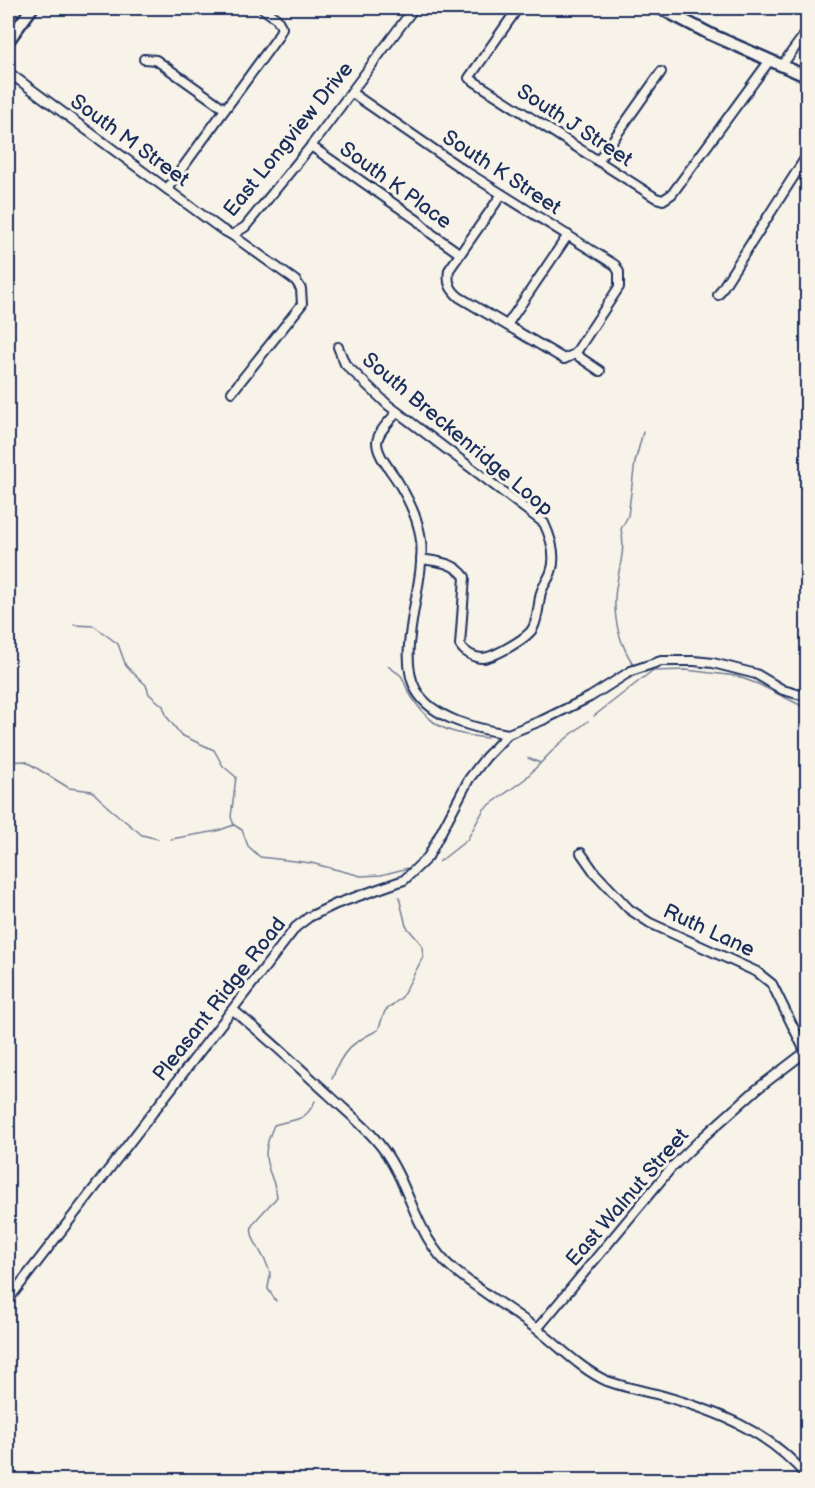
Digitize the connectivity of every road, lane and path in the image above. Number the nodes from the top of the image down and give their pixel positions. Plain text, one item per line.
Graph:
1 (32, 8) edge
2 (262, 8) edge
3 (414, 8) edge
4 (518, 8) edge
5 (662, 8) edge
6 (807, 30) edge
7 (8, 41) edge
8 (144, 59) dead end
9 (770, 60) junction
10 (782, 65) junction
11 (8, 72) edge
12 (661, 72) dead end
13 (807, 77) edge
14 (352, 93) junction
15 (225, 109) junction
16 (311, 146) junction
17 (807, 154) edge
18 (598, 160) junction
19 (167, 189) junction
20 (502, 194) junction
21 (232, 234) junction
22 (568, 235) junction
23 (459, 253) junction
24 (718, 295) dead end
25 (507, 325) junction
26 (338, 347) dead end
27 (575, 354) junction
28 (600, 371) dead end
29 (232, 392) dead end
30 (397, 412) junction
31 (421, 559) junction
32 (807, 697) edge
33 (508, 734) junction
34 (580, 854) dead end
35 (233, 1010) junction
36 (806, 1051) edge
37 (8, 1300) edge
38 (537, 1329) junction
39 (807, 1478) edge

1 - 7 street
2 - 15 street
3 - 14 street, East Longview Drive
4 - 18 street, South J Street
5 - 9 street
6 - 10 street
8 - 15 street
9 - 10 street
9 - 18 street, South J Street
10 - 13 street
11 - 19 street, South M Street
12 - 18 street
14 - 16 street, East Longview Drive
14 - 20 street, South K Street
15 - 19 street
16 - 21 street, East Longview Drive
16 - 23 street, South K Place
17 - 24 street
19 - 21 street, South M Street
20 - 22 street, South K Street
20 - 23 street
21 - 29 street, East Longview Drive
22 - 25 street
22 - 27 street, South K Street
23 - 25 street
25 - 27 street
26 - 30 street, South Breckenridge Loop
27 - 28 street
30 - 31 street
30 - 31 street, South Breckenridge Loop
31 - 33 street
32 - 33 street, Pleasant Ridge Road
33 - 35 street, Pleasant Ridge Road
34 - 36 street, Ruth Lane
35 - 37 street, Pleasant Ridge Road
35 - 38 street
36 - 38 street, East Walnut Street
38 - 39 street

